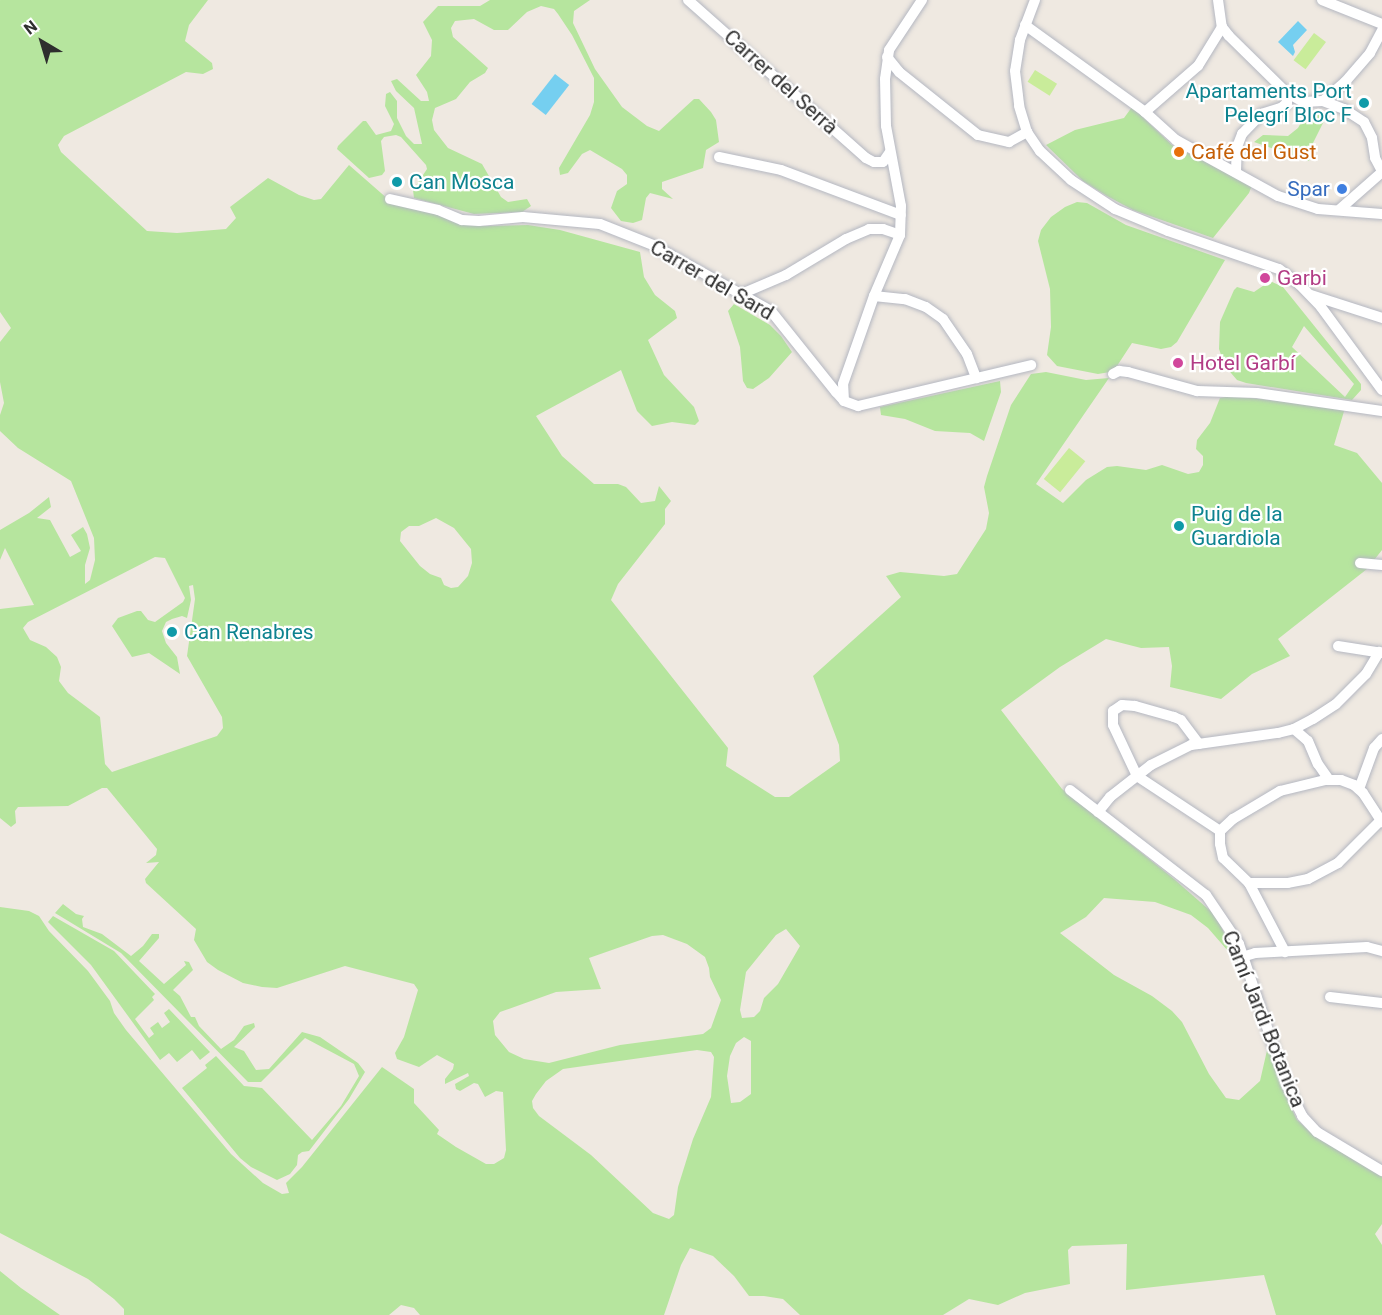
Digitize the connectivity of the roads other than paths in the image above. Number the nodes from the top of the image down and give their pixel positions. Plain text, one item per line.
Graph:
1 (688, 0) edge
2 (922, 0) edge
3 (1035, 0) edge
4 (1218, 0) edge
5 (1322, 0) edge
6 (1382, 24) edge
7 (1025, 25) junction
8 (1222, 27) junction
9 (1381, 36) edge
10 (887, 56) junction
11 (899, 72) junction
12 (885, 79) junction
13 (1287, 93) junction
14 (1323, 101) junction
15 (1145, 112) junction
16 (1027, 132) junction
17 (890, 152) junction
18 (719, 157) dead end
19 (874, 162) junction
20 (1236, 171) junction
21 (1382, 171) edge
22 (898, 188) junction
23 (390, 199) dead end
24 (1340, 209) junction
25 (1382, 214) edge
26 (901, 215) junction
27 (900, 235) junction
28 (1309, 294) junction
29 (739, 295) junction
30 (874, 296) junction
31 (1382, 318) edge
32 (1031, 365) dead end
33 (1113, 374) dead end
34 (976, 378) junction
35 (1382, 390) edge
36 (844, 400) junction
37 (1382, 411) edge
38 (1360, 563) dead end
39 (1382, 565) edge
40 (1338, 646) dead end
41 (1380, 653) edge
42 (1294, 729) junction
43 (1382, 739) edge
44 (1199, 744) junction
45 (1137, 776) junction
46 (1329, 780) junction
47 (1359, 789) junction
48 (1070, 790) dead end
49 (1098, 812) junction
50 (1381, 821) edge
51 (1220, 831) junction
52 (1249, 884) junction
53 (1382, 951) edge
54 (1285, 952) junction
55 (1242, 957) junction
56 (1330, 997) dead end
57 (1382, 1003) edge
58 (1382, 1171) edge

1 - 19 street, Carrer del Serrà
2 - 10 street
3 - 7 street
4 - 8 street
5 - 6 street
7 - 15 street
7 - 16 street
8 - 13 street
8 - 15 street
9 - 14 street
10 - 11 street
10 - 12 street
11 - 12 street
11 - 16 street
12 - 17 street
13 - 14 street
13 - 20 street
14 - 21 street
15 - 20 street
16 - 28 street
17 - 19 street
17 - 22 street
18 - 26 street
19 - 22 street, Carrer del Serrà
20 - 24 street
21 - 24 street
22 - 26 street
23 - 29 street, Carrer del Sard
24 - 25 street
26 - 27 street
27 - 29 street
27 - 30 street
28 - 31 street
28 - 35 street
29 - 36 street, Carrer del Sard
30 - 34 street
30 - 36 street
32 - 34 street
33 - 37 street
34 - 36 street
38 - 39 street
40 - 41 street
41 - 42 street
42 - 44 street
42 - 46 street
43 - 47 street
44 - 45 street
44 - 45 street
45 - 49 street
45 - 51 street
46 - 47 street
46 - 51 street
47 - 50 street
48 - 49 street, Camí Jardi Botanica
49 - 55 street, Camí Jardi Botanica
50 - 52 street
51 - 52 street
52 - 54 street
53 - 54 street
54 - 55 street
55 - 58 street, Camí Jardi Botanica
56 - 57 street

